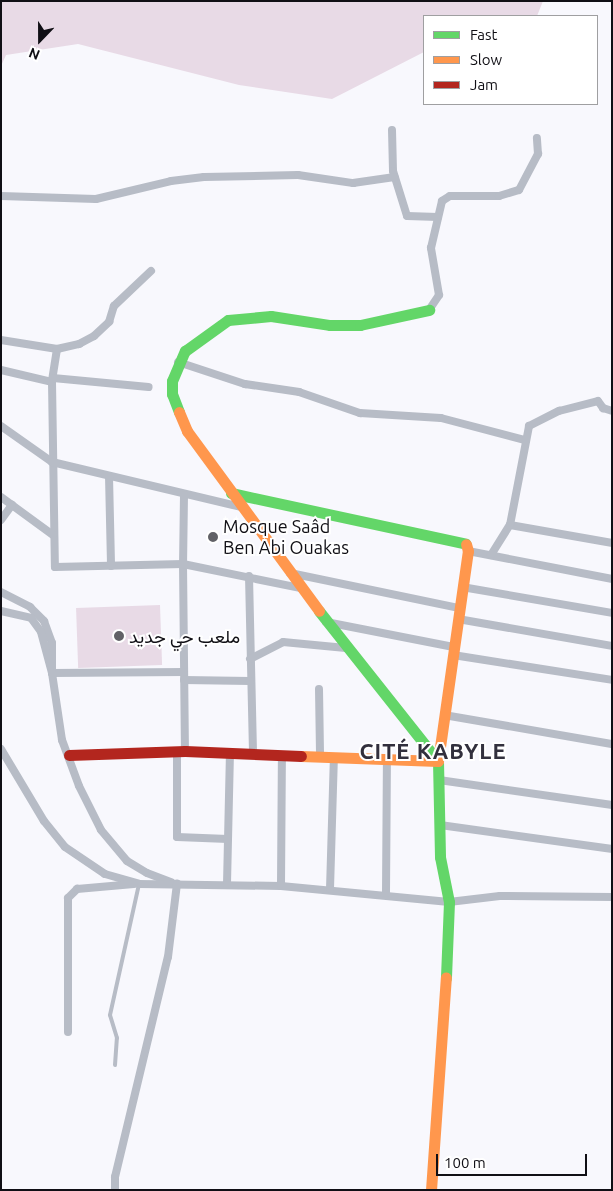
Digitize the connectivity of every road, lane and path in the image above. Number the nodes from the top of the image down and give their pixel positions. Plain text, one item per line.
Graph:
1 (392, 130) dead end
2 (537, 138) dead end
3 (395, 177) junction
4 (1, 196) edge
5 (438, 217) junction
6 (151, 271) dead end
7 (430, 310) joint
8 (1, 340) edge
9 (58, 349) junction
10 (178, 362) junction
11 (1, 370) edge
12 (53, 380) junction
13 (149, 386) dead end
14 (612, 411) edge
15 (1, 426) edge
16 (525, 440) junction
17 (52, 462) junction
18 (108, 476) junction
19 (231, 493) junction
20 (184, 495) junction
21 (1, 497) edge
22 (12, 505) junction
23 (240, 506) junction
24 (1, 520) edge
25 (510, 525) junction
26 (53, 535) junction
27 (612, 544) edge
28 (468, 551) junction
29 (491, 555) junction
30 (183, 564) junction
31 (111, 566) junction
32 (290, 573) junction
33 (249, 576) junction
34 (612, 579) edge
35 (462, 587) junction
36 (300, 588) junction
37 (1, 592) edge
38 (1, 611) edge
39 (612, 613) edge
40 (459, 614) junction
41 (326, 622) junction
42 (612, 646) edge
43 (346, 648) junction
44 (453, 651) junction
45 (250, 659) junction
46 (52, 673) junction
47 (184, 676) junction
48 (612, 680) edge
49 (250, 681) junction
50 (319, 688) dead end
51 (444, 715) junction
52 (612, 744) edge
53 (1, 748) edge
54 (181, 752) junction
55 (230, 753) junction
56 (253, 754) junction
57 (69, 755) junction
58 (282, 755) junction
59 (320, 756) junction
60 (334, 757) junction
61 (387, 758) junction
62 (438, 761) junction
63 (439, 780) junction
64 (612, 805) edge
65 (440, 825) junction
66 (228, 839) junction
67 (612, 849) edge
68 (139, 884) junction
69 (176, 884) junction
70 (227, 884) junction
71 (281, 886) junction
72 (330, 889) junction
73 (386, 893) junction
74 (612, 897) edge
75 (449, 902) junction
76 (68, 1032) dead end
77 (115, 1065) dead end
78 (115, 1190) edge
79 (432, 1190) edge

1 - 3 street
2 - 5 street
3 - 4 street
3 - 5 street
5 - 7 street
6 - 9 street
7 - 10 street
8 - 9 street
9 - 12 street
10 - 16 street
10 - 19 street
11 - 12 street
12 - 13 street
12 - 17 street
14 - 16 street
15 - 17 street
16 - 25 street
17 - 18 street
17 - 26 street
18 - 20 street
18 - 31 street
19 - 23 street
19 - 28 street
20 - 23 street
20 - 30 street
21 - 22 street
22 - 24 street
22 - 26 street
23 - 32 street
25 - 27 street
25 - 29 street
26 - 31 street
28 - 29 street
28 - 35 street
29 - 34 street
30 - 31 street
30 - 33 street
30 - 47 street
32 - 36 street
32 - 40 street
33 - 36 street
33 - 45 street
35 - 39 street
35 - 40 street
36 - 41 street
37 - 46 street
38 - 46 street
40 - 42 street
40 - 44 street
41 - 43 street
41 - 44 street
43 - 45 street
43 - 62 street
44 - 48 street
44 - 51 street
45 - 49 street
46 - 47 street
46 - 57 street
47 - 49 street
47 - 54 street
49 - 56 street
50 - 59 street
51 - 52 street
51 - 62 street
53 - 68 street
54 - 55 street
54 - 57 street
54 - 66 street
55 - 56 street
55 - 66 street
56 - 58 street
57 - 69 street
58 - 59 street
58 - 71 street
59 - 60 street
60 - 61 street
60 - 72 street
61 - 62 street
61 - 73 street
62 - 63 street
63 - 64 street
63 - 65 street
65 - 67 street
65 - 75 street
66 - 70 street
68 - 69 street
68 - 76 street
68 - 77 lane
69 - 70 street
69 - 78 street
70 - 71 street
71 - 72 street
72 - 73 street
73 - 75 street
74 - 75 street
75 - 79 street

